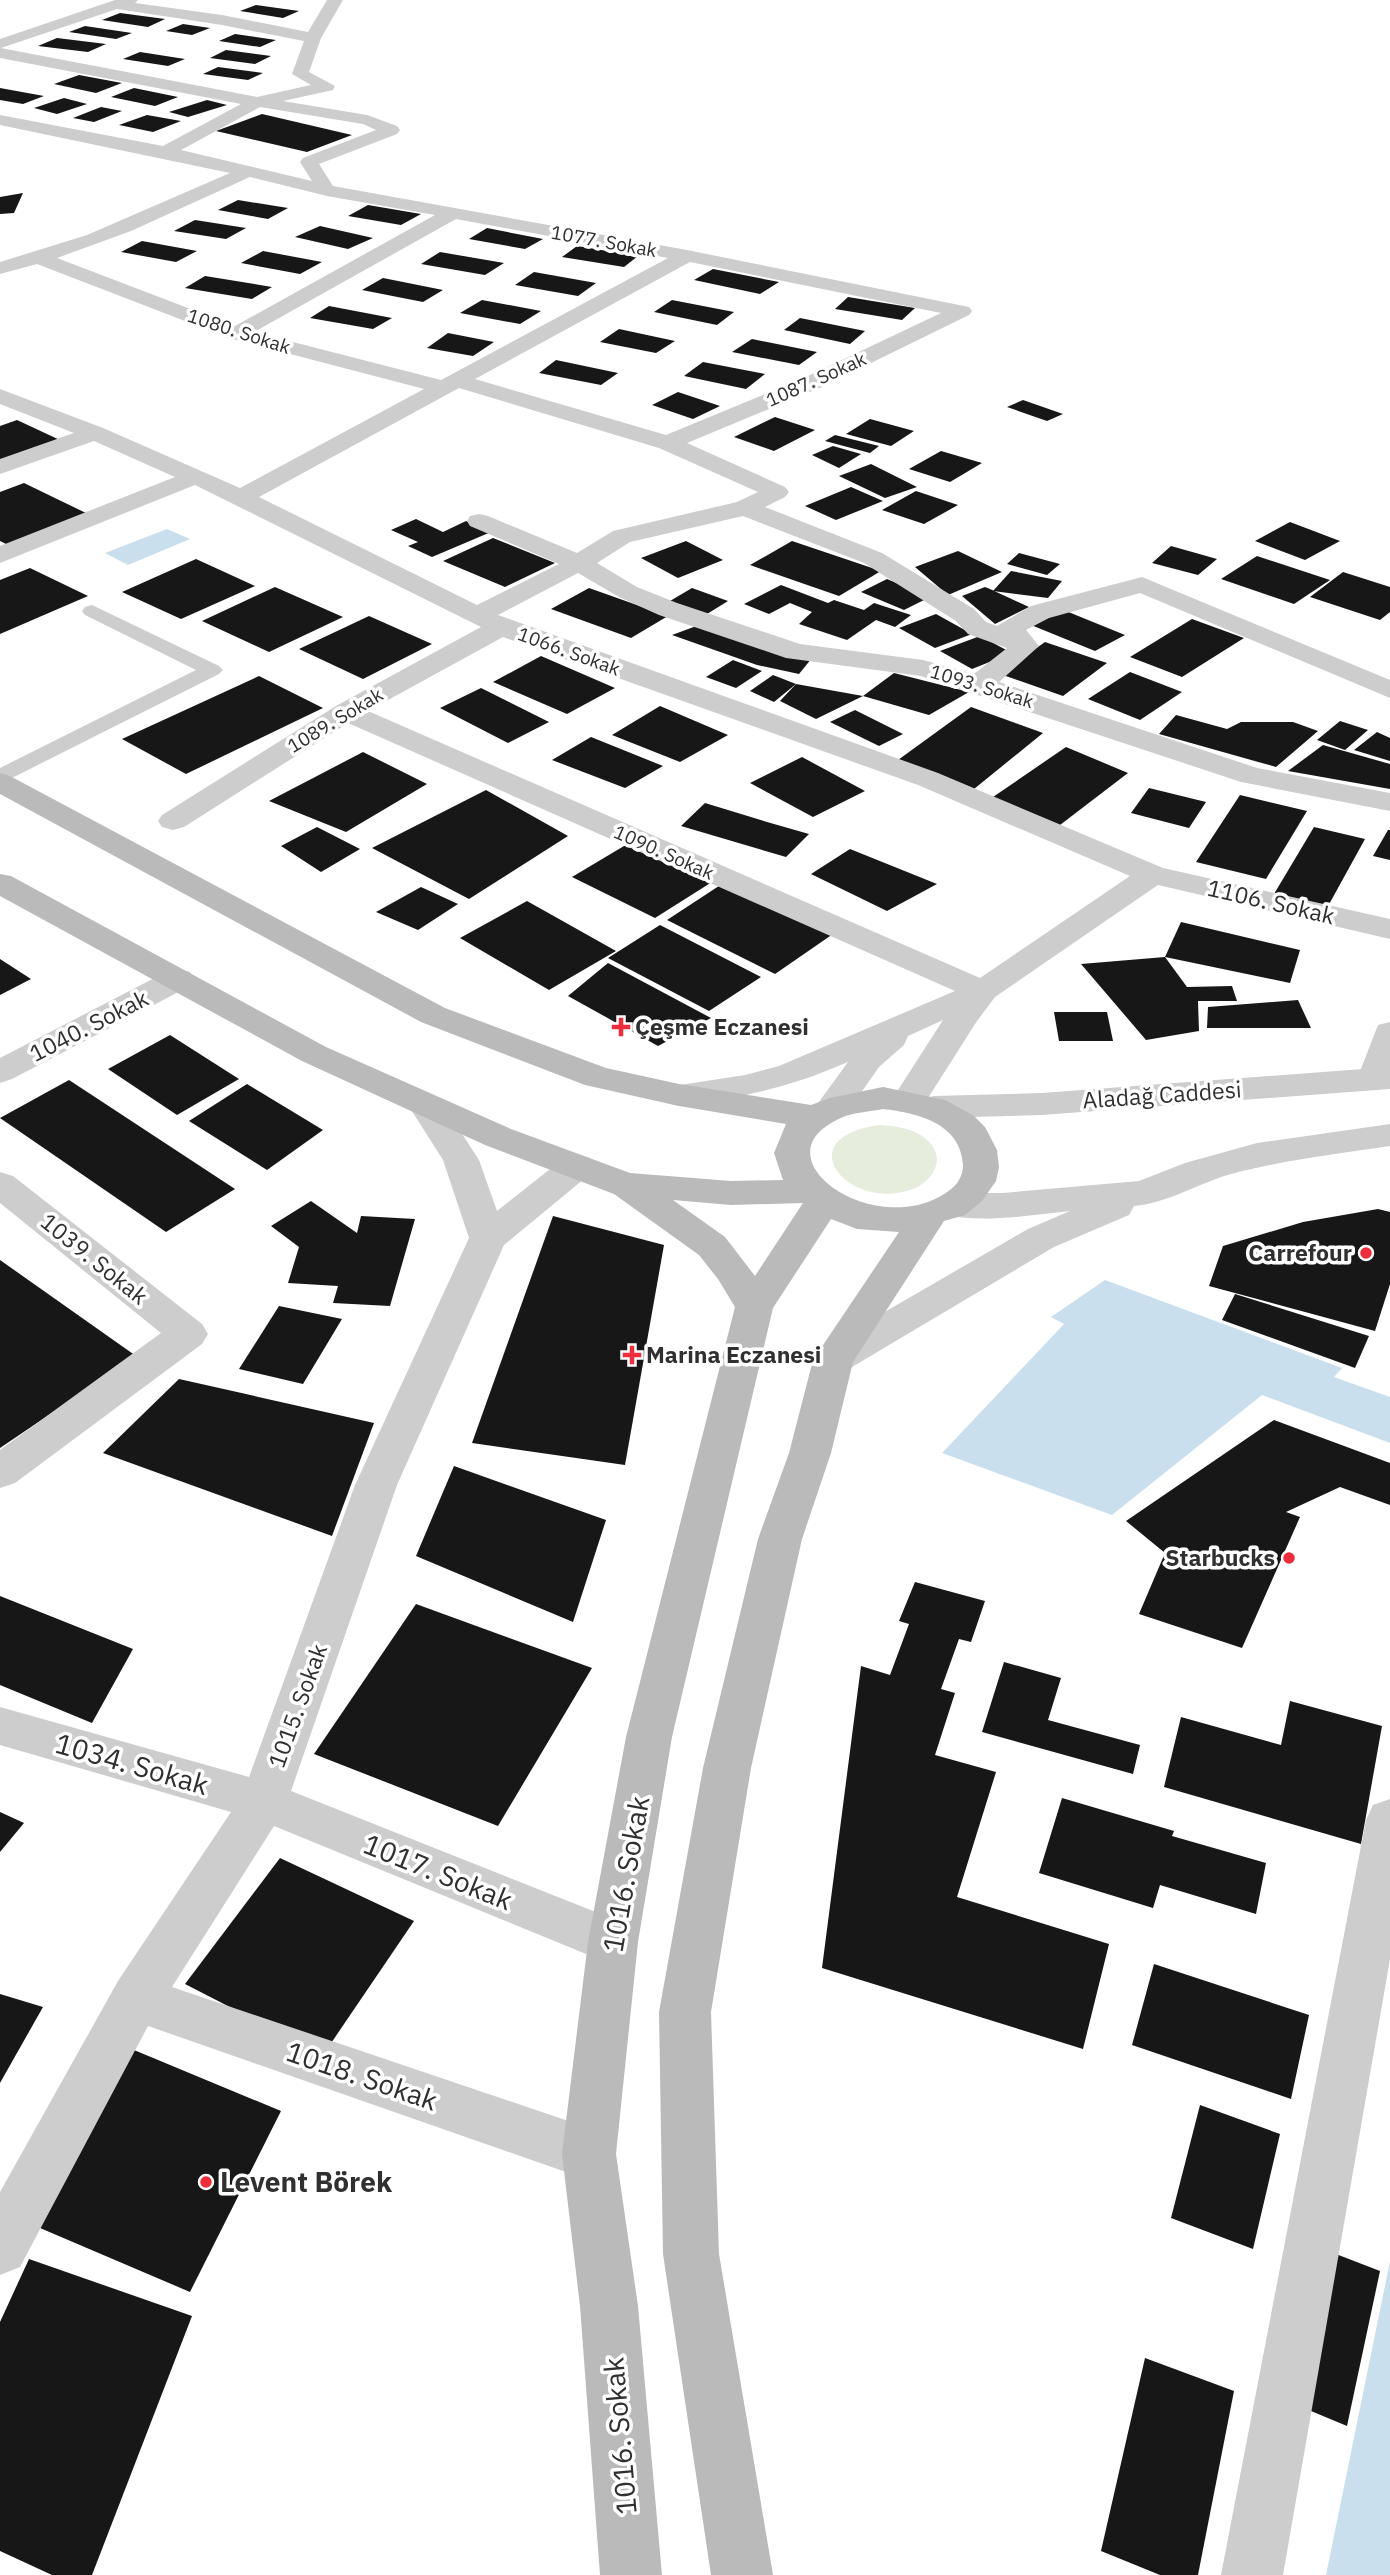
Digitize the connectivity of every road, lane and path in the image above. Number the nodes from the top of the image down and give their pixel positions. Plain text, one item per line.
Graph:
1 (335, 0) edge
2 (123, 2) edge
3 (313, 38) junction
4 (0, 44) edge
5 (0, 53) edge
6 (257, 102) junction
7 (0, 120) edge
8 (164, 152) junction
9 (244, 173) junction
10 (327, 190) junction
11 (453, 214) junction
12 (687, 256) junction
13 (41, 259) junction
14 (0, 268) edge
15 (962, 311) joint
16 (236, 334) junction
17 (449, 383) junction
18 (0, 396) edge
19 (95, 433) junction
20 (667, 443) junction
21 (0, 467) edge
22 (195, 477) junction
23 (242, 496) junction
24 (745, 508) junction
25 (479, 521) dead end
26 (0, 555) edge
27 (579, 563) junction
28 (1240, 607) dead end
29 (92, 611) dead end
30 (475, 616) junction
31 (501, 627) junction
32 (1026, 646) junction
33 (1390, 668) edge
34 (979, 684) junction
35 (1390, 690) edge
36 (345, 712) junction
37 (0, 780) edge
38 (1390, 802) edge
39 (173, 821) dead end
40 (1153, 875) junction
41 (0, 883) edge
42 (1390, 929) edge
43 (178, 979) junction
44 (984, 991) junction
45 (907, 1026) junction
46 (1390, 1032) edge
47 (0, 1072) edge
48 (1382, 1079) edge
49 (679, 1095) junction
50 (921, 1104) junction
51 (428, 1108) junction
52 (824, 1112) junction
53 (1390, 1135) edge
54 (577, 1166) junction
55 (0, 1184) edge
56 (626, 1185) junction
57 (1145, 1193) junction
58 (815, 1197) junction
59 (942, 1210) junction
60 (488, 1238) junction
61 (754, 1307) junction
62 (833, 1360) junction
63 (0, 1472) edge
64 (0, 1726) edge
65 (264, 1801) junction
66 (1390, 1820) edge
67 (613, 1942) junction
68 (136, 1998) junction
69 (589, 2154) junction
70 (0, 2247) edge
71 (631, 2575) edge
72 (742, 2575) edge
73 (1252, 2575) edge

1 - 3 street
2 - 3 street
2 - 4 street
3 - 6 street
5 - 6 street
6 - 8 street
6 - 10 street
7 - 8 street, 1077. Sokak
8 - 9 street, 1077. Sokak
9 - 10 street, 1077. Sokak
9 - 13 street
10 - 11 street, 1077. Sokak
11 - 12 street, 1077. Sokak
11 - 16 street
12 - 15 street, 1077. Sokak
12 - 17 street
13 - 14 street
13 - 16 street, 1080. Sokak
15 - 20 street, 1087. Sokak
16 - 17 street, 1080. Sokak
17 - 20 street, 1080. Sokak
17 - 23 street
18 - 19 street, 1066. Sokak
19 - 21 street
19 - 22 street, 1066. Sokak
20 - 24 street
22 - 23 street, 1066. Sokak
22 - 26 street
23 - 30 street, 1066. Sokak
24 - 27 street
24 - 32 street
25 - 27 street, 1093. Sokak
27 - 30 street
27 - 34 street, 1093. Sokak
28 - 33 street
29 - 37 lane
30 - 31 street, 1066. Sokak
31 - 36 street, 1089. Sokak
31 - 40 street, 1066. Sokak
32 - 34 street
32 - 35 street
34 - 38 street, 1093. Sokak
36 - 39 street, 1089. Sokak
36 - 44 street, 1090. Sokak
37 - 49 main road
40 - 42 street, 1106. Sokak
40 - 44 street
41 - 43 main road
43 - 47 street, 1040. Sokak
43 - 51 main road
44 - 45 street
44 - 50 street
45 - 49 street
45 - 52 street
46 - 48 street
48 - 50 street, Aladağ Caddesi
49 - 52 main road
50 - 52 main road
50 - 59 main road
51 - 54 main road
51 - 60 street
52 - 58 main road
53 - 57 street
54 - 56 main road
54 - 60 street, 1015. Sokak
55 - 63 street, 1039. Sokak
56 - 58 main road
56 - 61 main road
57 - 59 street
57 - 62 street
58 - 59 main road
58 - 61 main road, 1016. Sokak
59 - 62 main road
60 - 65 street, 1015. Sokak
61 - 67 main road, 1016. Sokak
62 - 72 main road
64 - 65 street, 1034. Sokak
65 - 67 street, 1017. Sokak
65 - 68 street, 1015. Sokak
66 - 73 street
67 - 69 main road, 1016. Sokak
68 - 69 street, 1018. Sokak
68 - 70 street, 1015. Sokak
69 - 71 main road, 1016. Sokak

